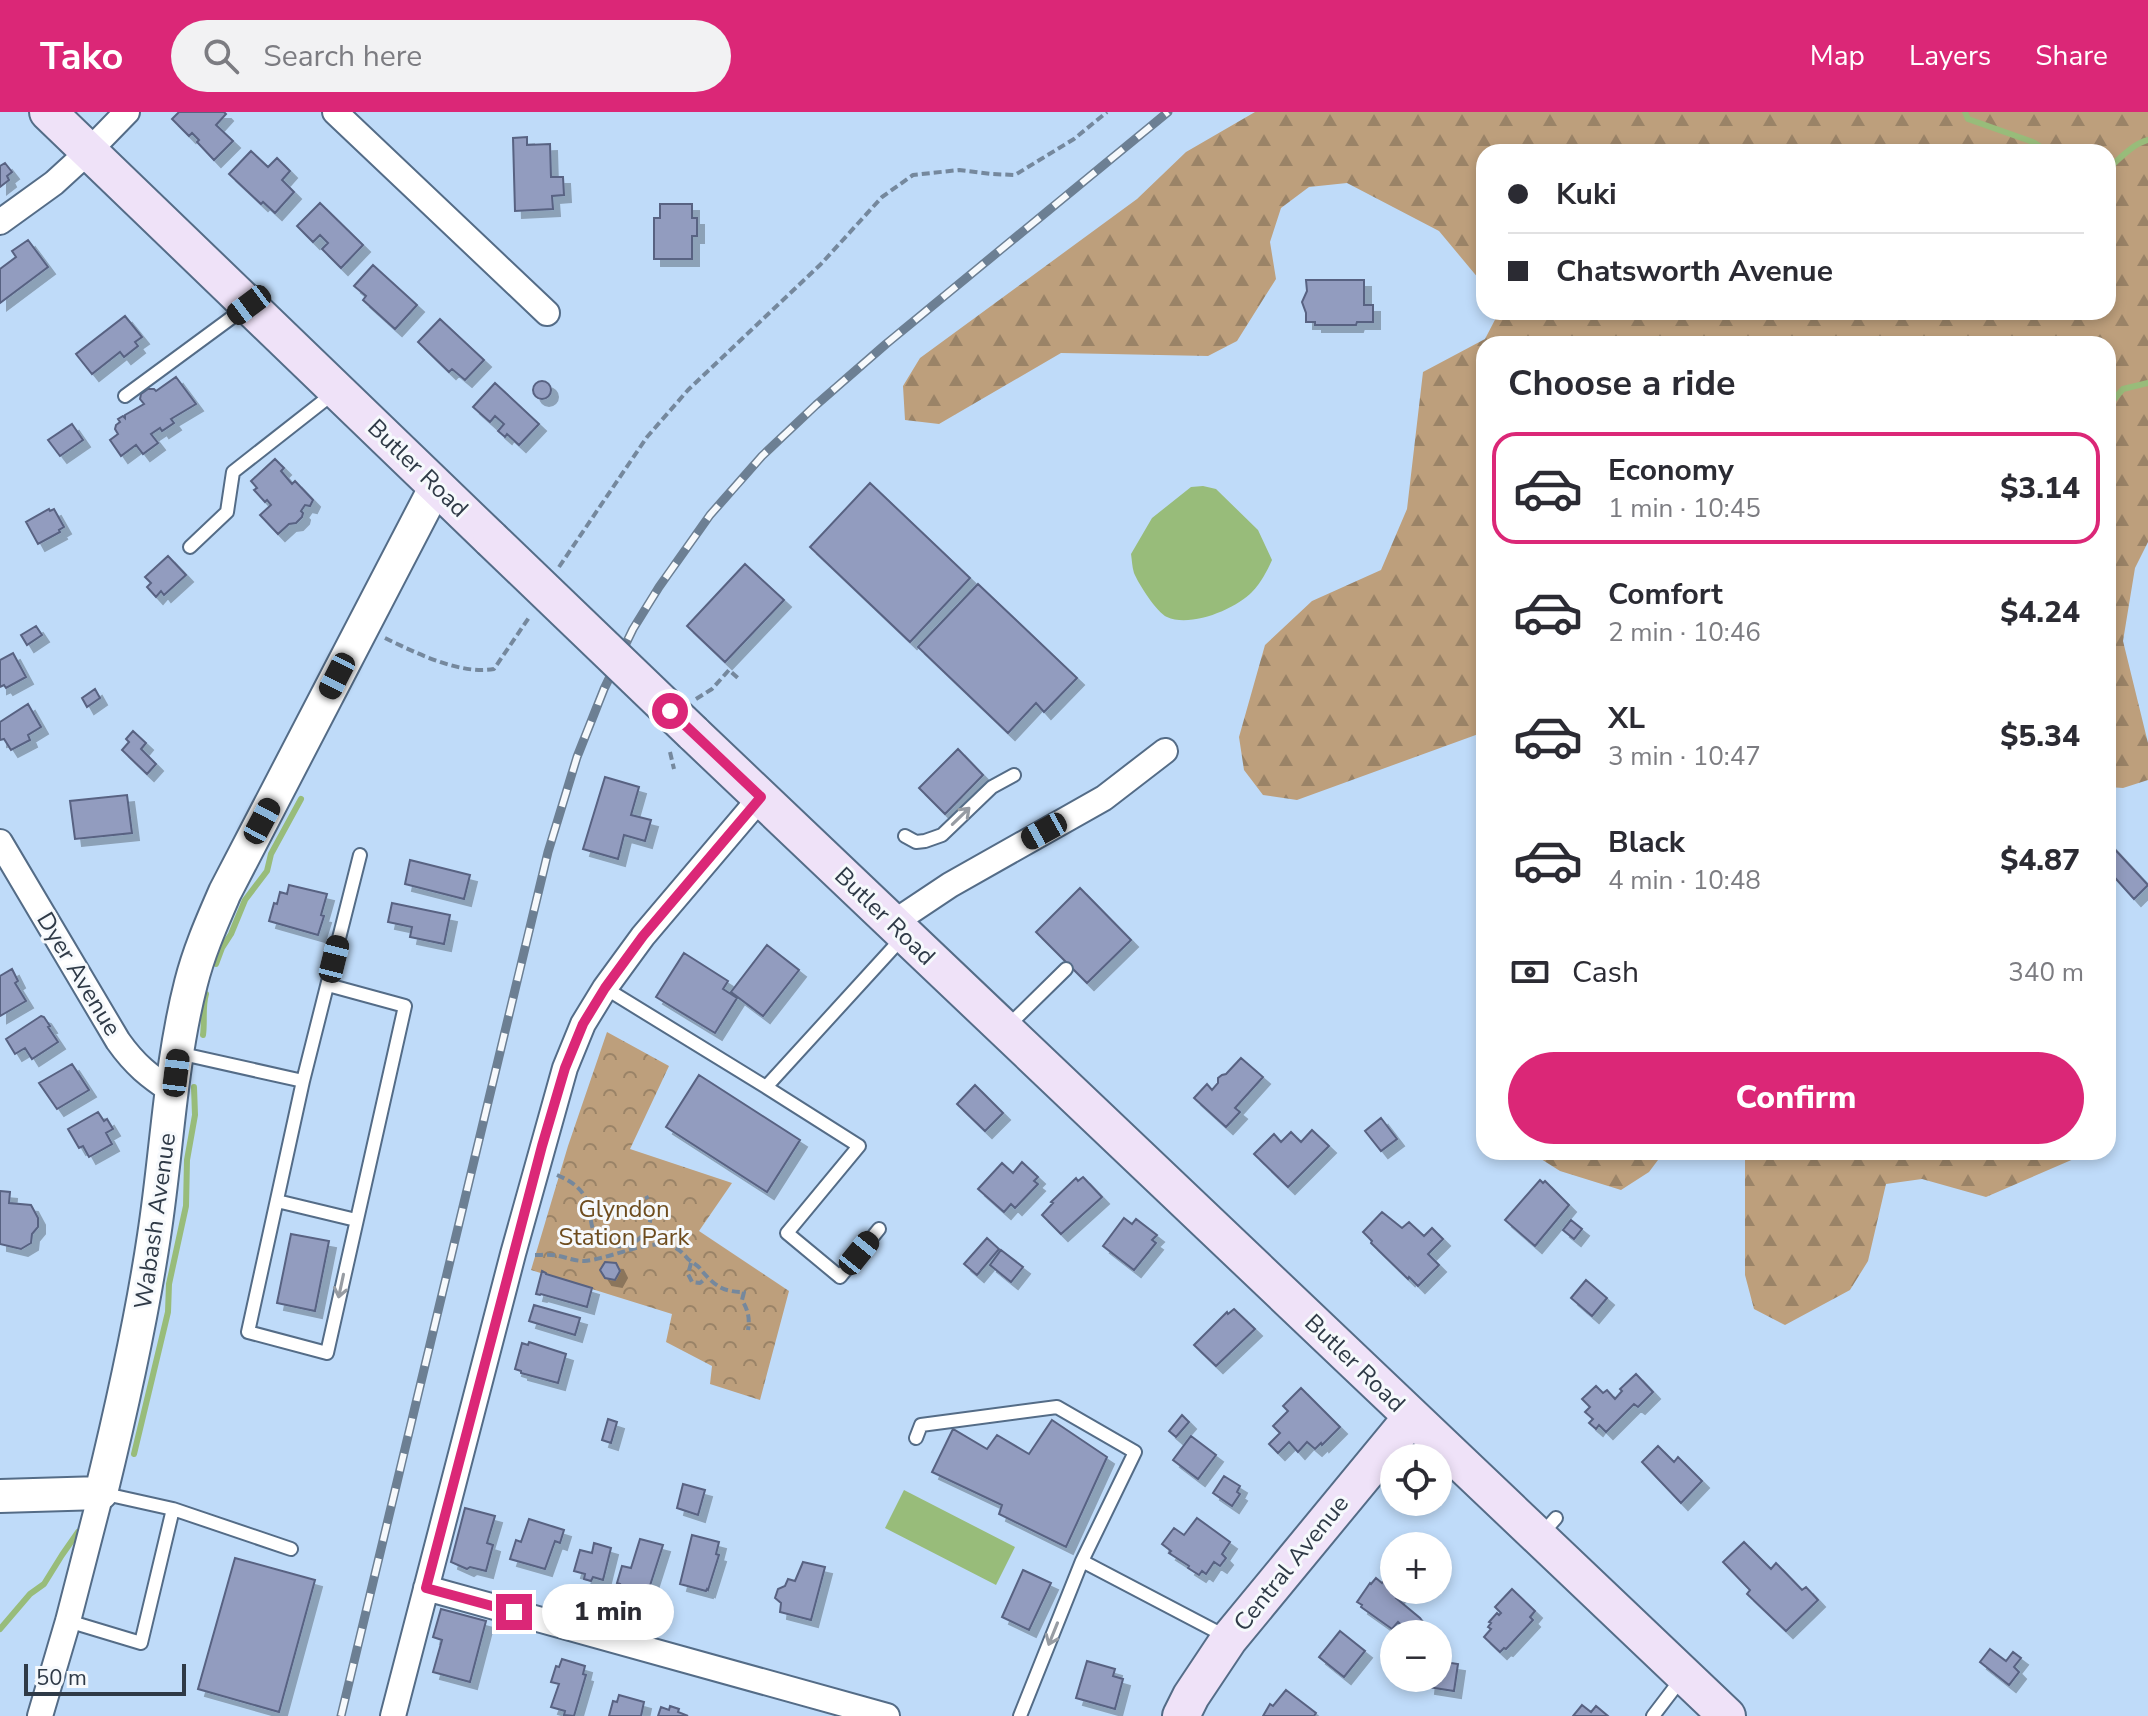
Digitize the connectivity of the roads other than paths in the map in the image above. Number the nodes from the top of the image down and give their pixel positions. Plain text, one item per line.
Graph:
1 (48, 112) edge
2 (127, 112) edge
3 (335, 112) edge
4 (89, 151) junction
5 (0, 222) edge
6 (249, 305) junction
7 (547, 313) dead end
8 (337, 390) junction
9 (125, 396) dead end
10 (436, 486) junction
11 (190, 547) dead end
12 (1165, 751) dead end
13 (1014, 775) dead end
14 (761, 797) junction
15 (905, 836) dead end
16 (0, 842) edge
17 (360, 855) dead end
18 (899, 929) junction
19 (1066, 969) dead end
20 (328, 985) junction
21 (605, 988) junction
22 (1004, 1030) junction
23 (183, 1054) junction
24 (303, 1081) junction
25 (766, 1087) junction
26 (173, 1092) junction
27 (277, 1201) junction
28 (356, 1220) junction
29 (879, 1229) dead end
30 (1412, 1417) junction
31 (916, 1438) dead end
32 (101, 1493) junction
33 (0, 1496) edge
34 (173, 1509) junction
35 (291, 1549) dead end
36 (1082, 1561) junction
37 (426, 1588) junction
38 (68, 1621) junction
39 (1229, 1639) junction
40 (1684, 1676) junction
41 (40, 1716) edge
42 (393, 1716) edge
43 (887, 1716) edge
44 (1020, 1716) edge
45 (1181, 1716) edge
46 (1653, 1716) edge
47 (1727, 1716) edge

1 - 4 main road, Butler Road
2 - 4 street
3 - 7 street
4 - 5 street
4 - 6 main road, Butler Road
6 - 8 main road, Butler Road
6 - 9 lane
8 - 10 main road, Butler Road
8 - 11 lane
10 - 14 main road, Butler Road, bridge
10 - 23 street, Wabash Avenue
12 - 18 street
15 -> 13 lane
14 - 18 main road, Butler Road
14 - 21 street
16 - 26 street, Dyer Avenue
17 - 20 lane
18 - 22 main road, Butler Road
18 - 25 lane
19 - 22 lane
20 - 24 lane
20 - 28 lane
21 - 25 lane
21 - 37 street
22 - 30 main road, Butler Road
23 - 24 lane
23 - 26 street, Wabash Avenue
24 - 27 lane
25 - 29 lane
26 - 32 street, Wabash Avenue
27 - 28 lane
28 -> 27 lane
30 - 39 main road, Central Avenue
30 - 40 main road, Butler Road
31 - 36 lane
32 - 33 street
32 - 34 lane
32 - 38 street, Wabash Avenue
34 - 35 lane
34 - 38 lane
36 - 39 lane
36 -> 44 lane
37 - 42 street
37 - 43 street
38 - 41 street, Wabash Avenue
39 - 45 main road, Central Avenue
40 - 46 lane
40 - 47 main road, Butler Road

